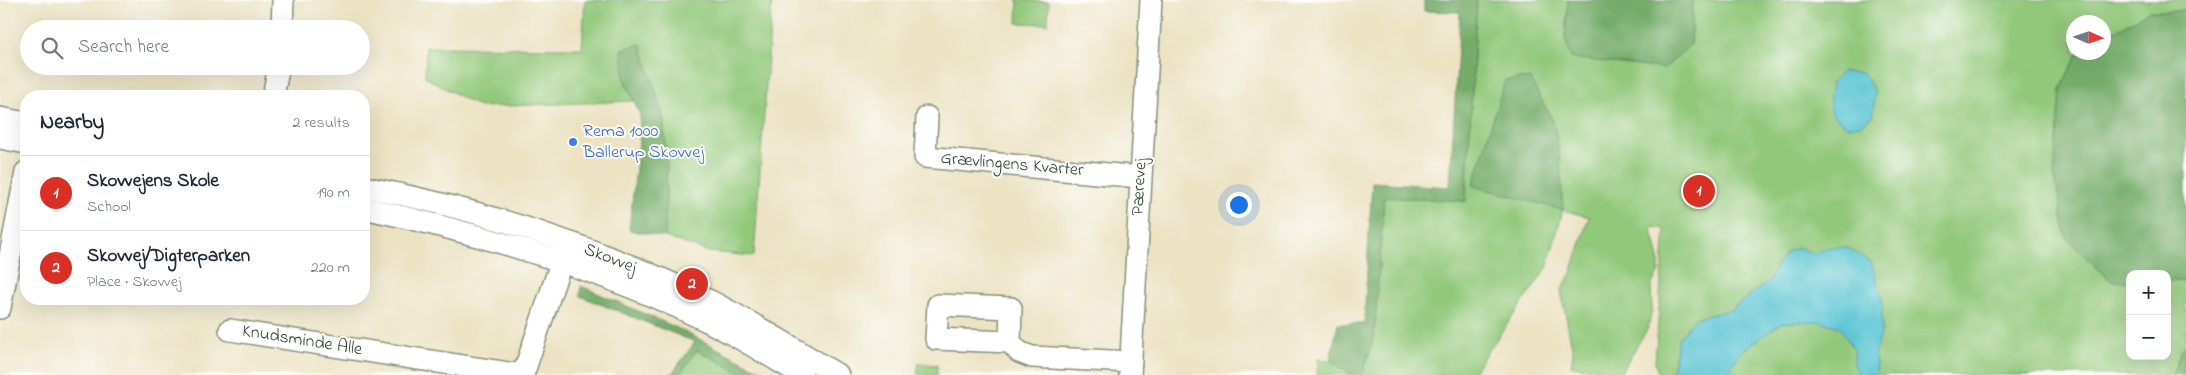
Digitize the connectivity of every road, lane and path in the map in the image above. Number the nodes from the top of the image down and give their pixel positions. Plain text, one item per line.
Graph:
1 (283, 0) edge
2 (1151, 0) edge
3 (282, 20) edge
4 (277, 75) edge
5 (274, 90) edge
6 (927, 117) dead end
7 (0, 118) edge
8 (20, 122) edge
9 (0, 138) edge
10 (20, 142) edge
11 (1140, 177) junction
12 (370, 188) edge
13 (20, 200) edge
14 (370, 209) edge
15 (565, 252) junction
16 (3, 280) edge
17 (0, 308) edge
18 (230, 330) dead end
19 (1010, 342) dead end
20 (1130, 369) edge
21 (522, 375) edge
22 (802, 375) edge
23 (838, 375) edge

1 - 3 street
2 - 11 street, Pærevej
4 - 5 street
6 - 11 street, Grævlingens Kvarter
7 - 8 street
9 - 10 street
11 - 20 street, Pærevej
12 - 15 street, Skovvej
13 - 16 street
14 - 15 street, Skovvej
15 - 21 street
15 - 22 street, Skovvej
15 - 23 street, Skovvej
16 - 17 street
18 - 21 street, Knudsminde Alle
19 - 20 street

